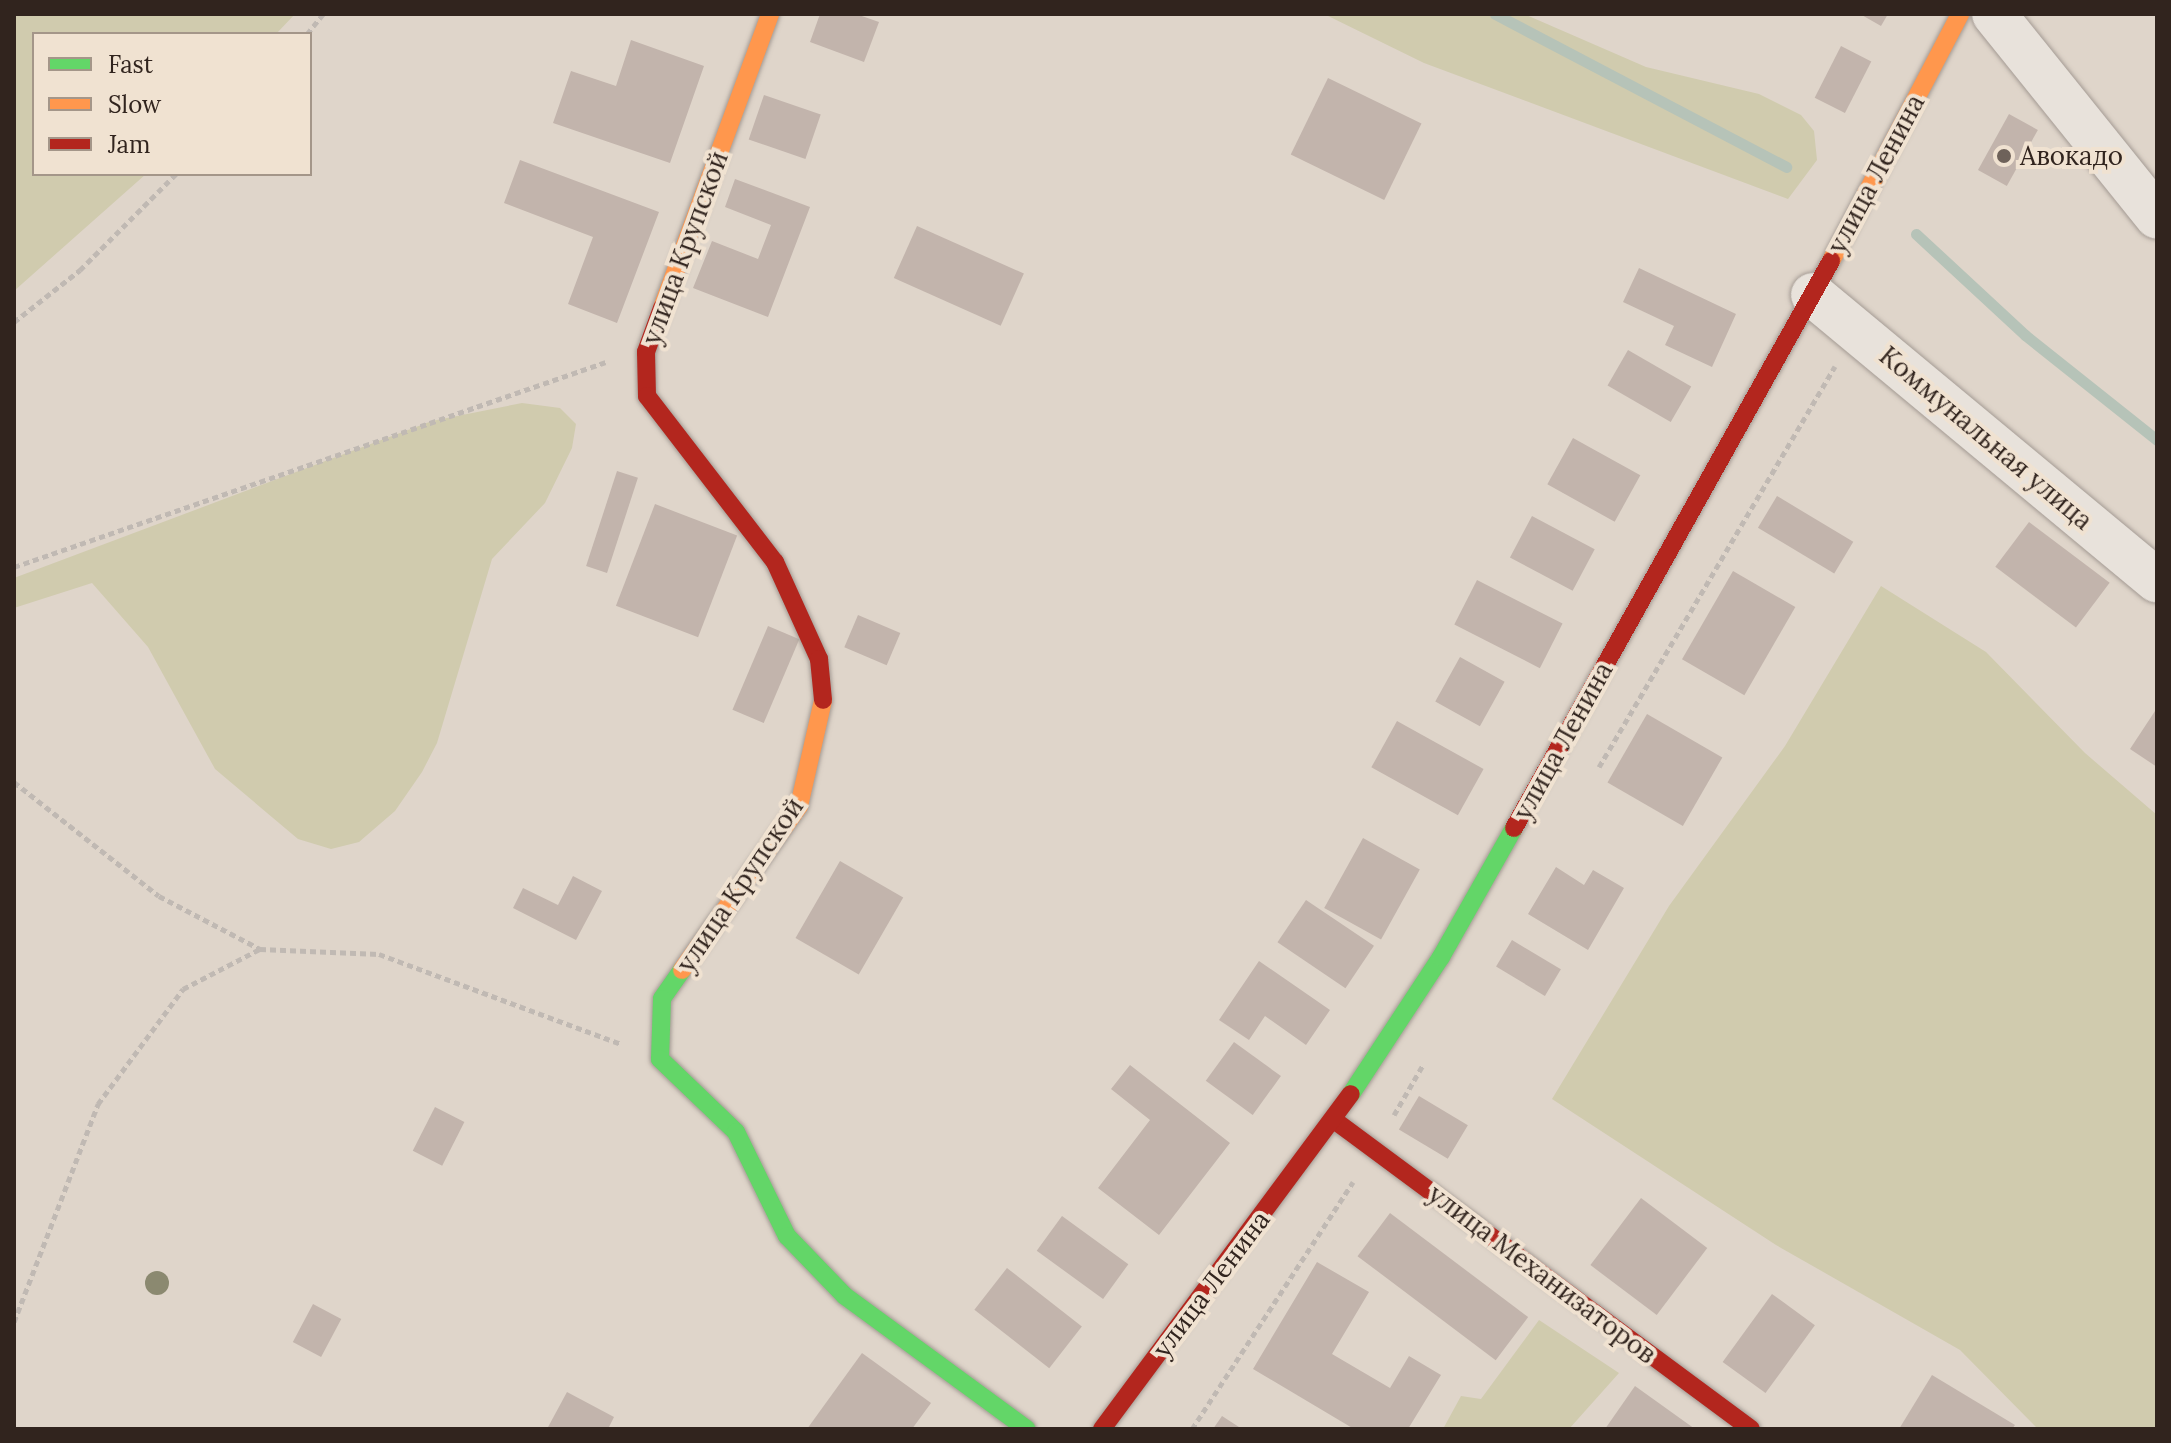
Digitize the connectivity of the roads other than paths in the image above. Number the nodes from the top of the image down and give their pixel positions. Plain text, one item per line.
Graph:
1 (770, 14) edge
2 (1960, 14) edge
3 (1994, 14) edge
4 (2157, 217) edge
5 (1813, 295) junction
6 (2157, 581) edge
7 (1334, 1120) junction
8 (1027, 1429) edge
9 (1102, 1429) edge
10 (1751, 1429) edge

1 - 8 street, улица Крупской
2 - 5 street, улица Ленина
3 - 4 street
5 - 6 street, Коммунальная улица
5 - 7 street, улица Ленина
7 - 9 street, улица Ленина
7 - 10 street, улица Механизаторов

